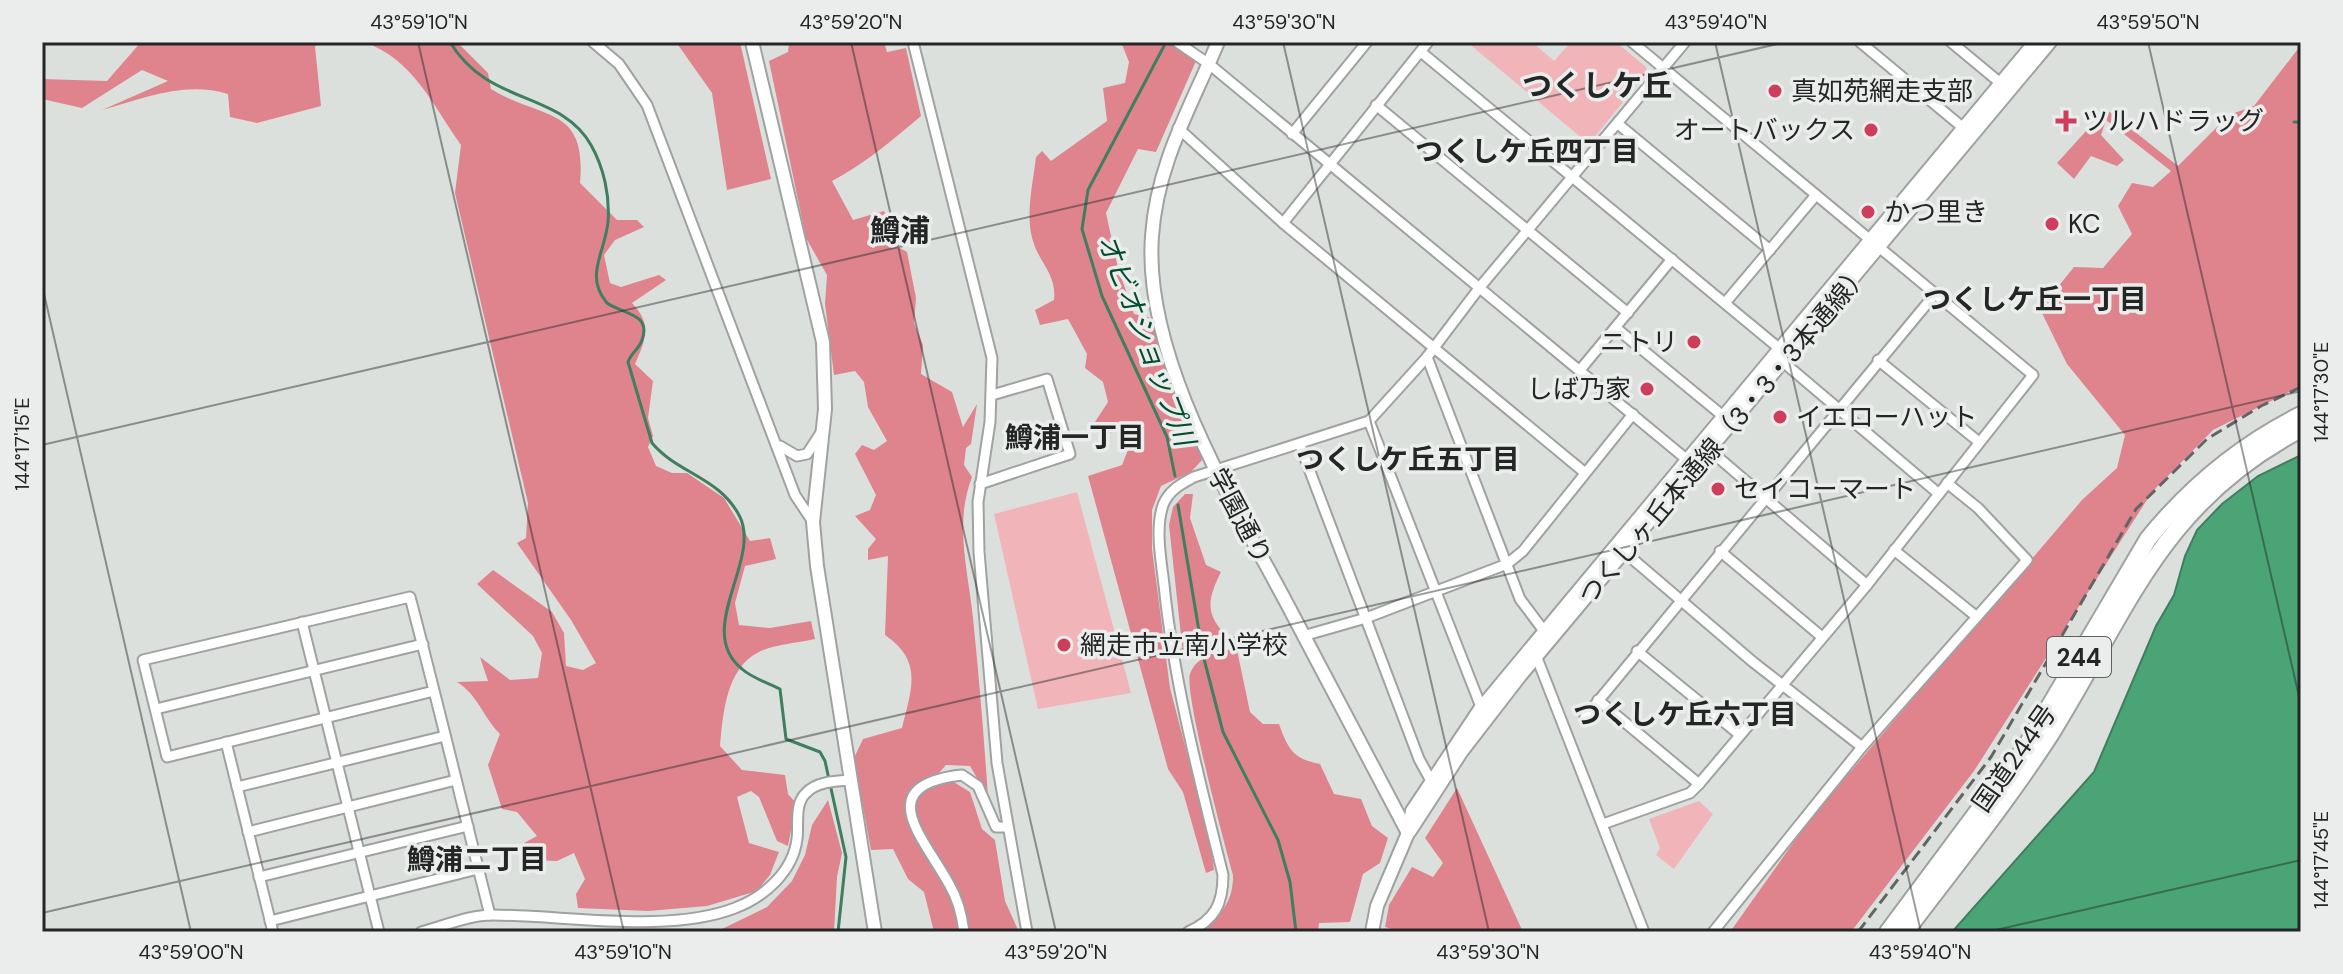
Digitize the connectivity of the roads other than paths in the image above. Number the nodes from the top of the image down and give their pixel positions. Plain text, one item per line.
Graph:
1 (593, 42) edge
2 (752, 42) edge
3 (913, 42) edge
4 (1177, 42) edge
5 (1218, 42) edge
6 (1367, 42) edge
7 (1428, 42) edge
8 (1632, 42) edge
9 (1685, 42) edge
10 (1860, 42) edge
11 (1951, 42) edge
12 (2035, 42) edge
13 (2050, 42) edge
14 (1421, 52) junction
15 (1209, 64) junction
16 (1664, 67) junction
17 (2006, 88) junction
18 (1376, 105) junction
19 (1618, 124) junction
20 (1178, 128) junction
21 (1969, 132) junction
22 (1292, 134) junction
23 (1329, 165) junction
24 (1574, 176) junction
25 (1816, 195) junction
26 (1283, 223) junction
27 (1528, 230) junction
28 (1874, 244) junction
29 (1770, 250) junction
30 (1672, 259) junction
31 (1480, 287) junction
32 (1935, 294) junction
33 (1725, 303) junction
34 (1628, 313) junction
35 (1616, 328) junction
36 (1780, 349) junction
37 (1430, 353) junction
38 (1878, 360) junction
39 (1784, 362) junction
40 (1580, 370) junction
41 (992, 395) junction
42 (1838, 409) junction
43 (1633, 414) junction
44 (2301, 415) edge
45 (1723, 416) junction
46 (1369, 421) junction
47 (2301, 429) edge
48 (823, 431) junction
49 (1979, 442) junction
50 (777, 444) junction
51 (1300, 445) junction
52 (1705, 446) junction
53 (1691, 463) junction
54 (1215, 471) junction
55 (1584, 472) junction
56 (1947, 483) junction
57 (980, 484) junction
58 (1939, 494) junction
59 (1764, 498) junction
60 (813, 522) junction
61 (1621, 549) junction
62 (1894, 550) junction
63 (1720, 551) junction
64 (1507, 564) junction
65 (1867, 585) junction
66 (1434, 592) junction
67 (1679, 600) junction
68 (1977, 617) junction
69 (1366, 618) junction
70 (302, 622) junction
71 (1303, 636) junction
72 (1547, 636) junction
73 (1822, 637) junction
74 (423, 644) junction
75 (1637, 651) junction
76 (1534, 652) junction
77 (313, 670) junction
78 (1781, 685) junction
79 (434, 691) junction
80 (1598, 700) junction
81 (156, 709) junction
82 (1484, 713) junction
83 (1585, 717) dead end
84 (325, 719) junction
85 (1740, 735) junction
86 (445, 736) junction
87 (226, 742) junction
88 (1862, 747) junction
89 (336, 762) junction
90 (1430, 779) junction
91 (456, 780) junction
92 (852, 780) junction
93 (1699, 784) junction
94 (237, 787) junction
95 (348, 807) junction
96 (1603, 824) junction
97 (468, 826) junction
98 (1008, 827) junction
99 (248, 832) junction
100 (1408, 833) junction
101 (359, 854) junction
102 (478, 869) junction
103 (259, 877) junction
104 (369, 897) junction
105 (490, 915) junction
106 (270, 921) junction
107 (273, 932) edge
108 (379, 932) edge
109 (421, 932) edge
110 (875, 932) edge
111 (964, 932) edge
112 (1027, 932) edge
113 (1188, 932) edge
114 (1372, 932) edge
115 (1644, 932) edge
116 (1713, 932) edge
117 (1888, 932) edge
118 (1905, 932) edge

1 - 50 street
2 - 48 street
3 - 41 street
4 - 15 street
5 - 15 street, 学園通り
6 - 22 street
7 - 14 street
8 - 16 street
9 - 16 street
10 - 21 street
11 - 17 street
12 - 17 street, つくしヶ丘本通線（3・3・3本通線）
13 - 17 street, つくしヶ丘本通線（3・3・3本通線）
14 - 18 street
14 - 24 street
15 - 20 street, 学園通り
15 - 22 street
16 - 19 street
16 - 25 street
17 - 21 street, つくしヶ丘本通線（3・3・3本通線）
18 - 23 street
18 - 27 street
19 - 24 street
19 - 29 street
20 - 26 street
20 - 54 street, 学園通り
21 - 28 street, つくしヶ丘本通線（3・3・3本通線）
22 - 23 street
23 - 26 street
23 - 31 street
24 - 27 street
24 - 30 street
25 - 28 street
25 - 29 street
26 - 37 street
27 - 31 street
27 - 34 street
28 - 32 street
28 - 36 street, つくしヶ丘本通線（3・3・3本通線）
28 - 39 street, つくしヶ丘本通線（3・3・3本通線）
29 - 33 street
30 - 33 street
30 - 34 street
31 - 37 street
31 - 40 street
32 - 38 street
32 - 49 street
33 - 36 street
34 - 35 street
35 - 40 street
35 - 45 street
36 - 39 street
36 - 45 street, つくしヶ丘本通線（3・3・3本通線）
37 - 46 street
37 - 55 street
37 - 64 street
38 - 42 street
38 - 49 street
39 - 42 street
39 - 52 street, つくしヶ丘本通線（3・3・3本通線）
40 - 43 street
41 - 57 street
41 - 57 street
42 - 58 street
42 - 59 street
43 - 53 street
43 - 55 street
44 - 117 highway, 国道244号 / 244
45 - 52 street, つくしヶ丘本通線（3・3・3本通線）
46 - 51 street
46 - 66 street
47 - 118 highway, 国道244号 / 244
48 - 50 street
48 - 60 street
49 - 56 street
50 - 60 street
51 - 54 street
51 - 69 street
52 - 53 street, つくしヶ丘本通線（3・3・3本通線）
52 - 59 street
53 - 61 street, つくしヶ丘本通線（3・3・3本通線）
54 - 71 street, 学園通り
54 - 113 street
55 - 64 street
56 - 58 street
56 - 68 street
57 - 98 street
58 - 62 street
59 - 63 street
59 - 65 street
60 - 92 street
61 - 67 street
61 - 72 street, つくしヶ丘本通線（3・3・3本通線）
62 - 65 street
62 - 68 street
63 - 67 street
63 - 73 street
64 - 66 street
64 - 72 street
65 - 73 street
66 - 69 street
66 - 82 street
67 - 75 street
67 - 78 street
68 - 88 street
69 - 71 street
69 - 90 street
70 - 74 street
70 - 77 street
70 - 81 street
71 - 100 street, 学園通り
72 - 76 street, つくしヶ丘本通線（3・3・3本通線）
73 - 78 street
74 - 77 street
74 - 79 street
75 - 80 street
75 - 85 street
76 - 82 street, つくしヶ丘本通線（3・3・3本通線）
76 - 96 street
77 - 81 street
77 - 84 street
78 - 85 street
78 - 88 street
79 - 84 street
79 - 86 street
80 - 83 street
80 - 93 street
81 - 87 street
82 - 90 street, つくしヶ丘本通線（3・3・3本通線）
82 - 100 street, つくしヶ丘本通線（3・3・3本通線）
84 - 87 street
84 - 89 street
85 - 93 street
86 - 89 street
86 - 91 street
87 - 94 street
88 - 116 street
89 - 94 street
89 - 95 street
90 - 100 street, つくしヶ丘本通線（3・3・3本通線）
91 - 95 street
91 - 97 street
92 - 105 street
92 - 110 street
93 - 96 street
94 - 99 street
95 - 99 street
95 - 101 street
96 - 115 street
97 - 101 street
97 - 102 street
98 - 111 street
98 - 112 street
99 - 103 street
100 - 114 street, つくしヶ丘本通線（3・3・3本通線）
101 - 103 street
101 - 104 street
102 - 104 street
102 - 105 street
103 - 106 street
104 - 106 street
104 - 108 street
105 - 109 street
106 - 107 street

